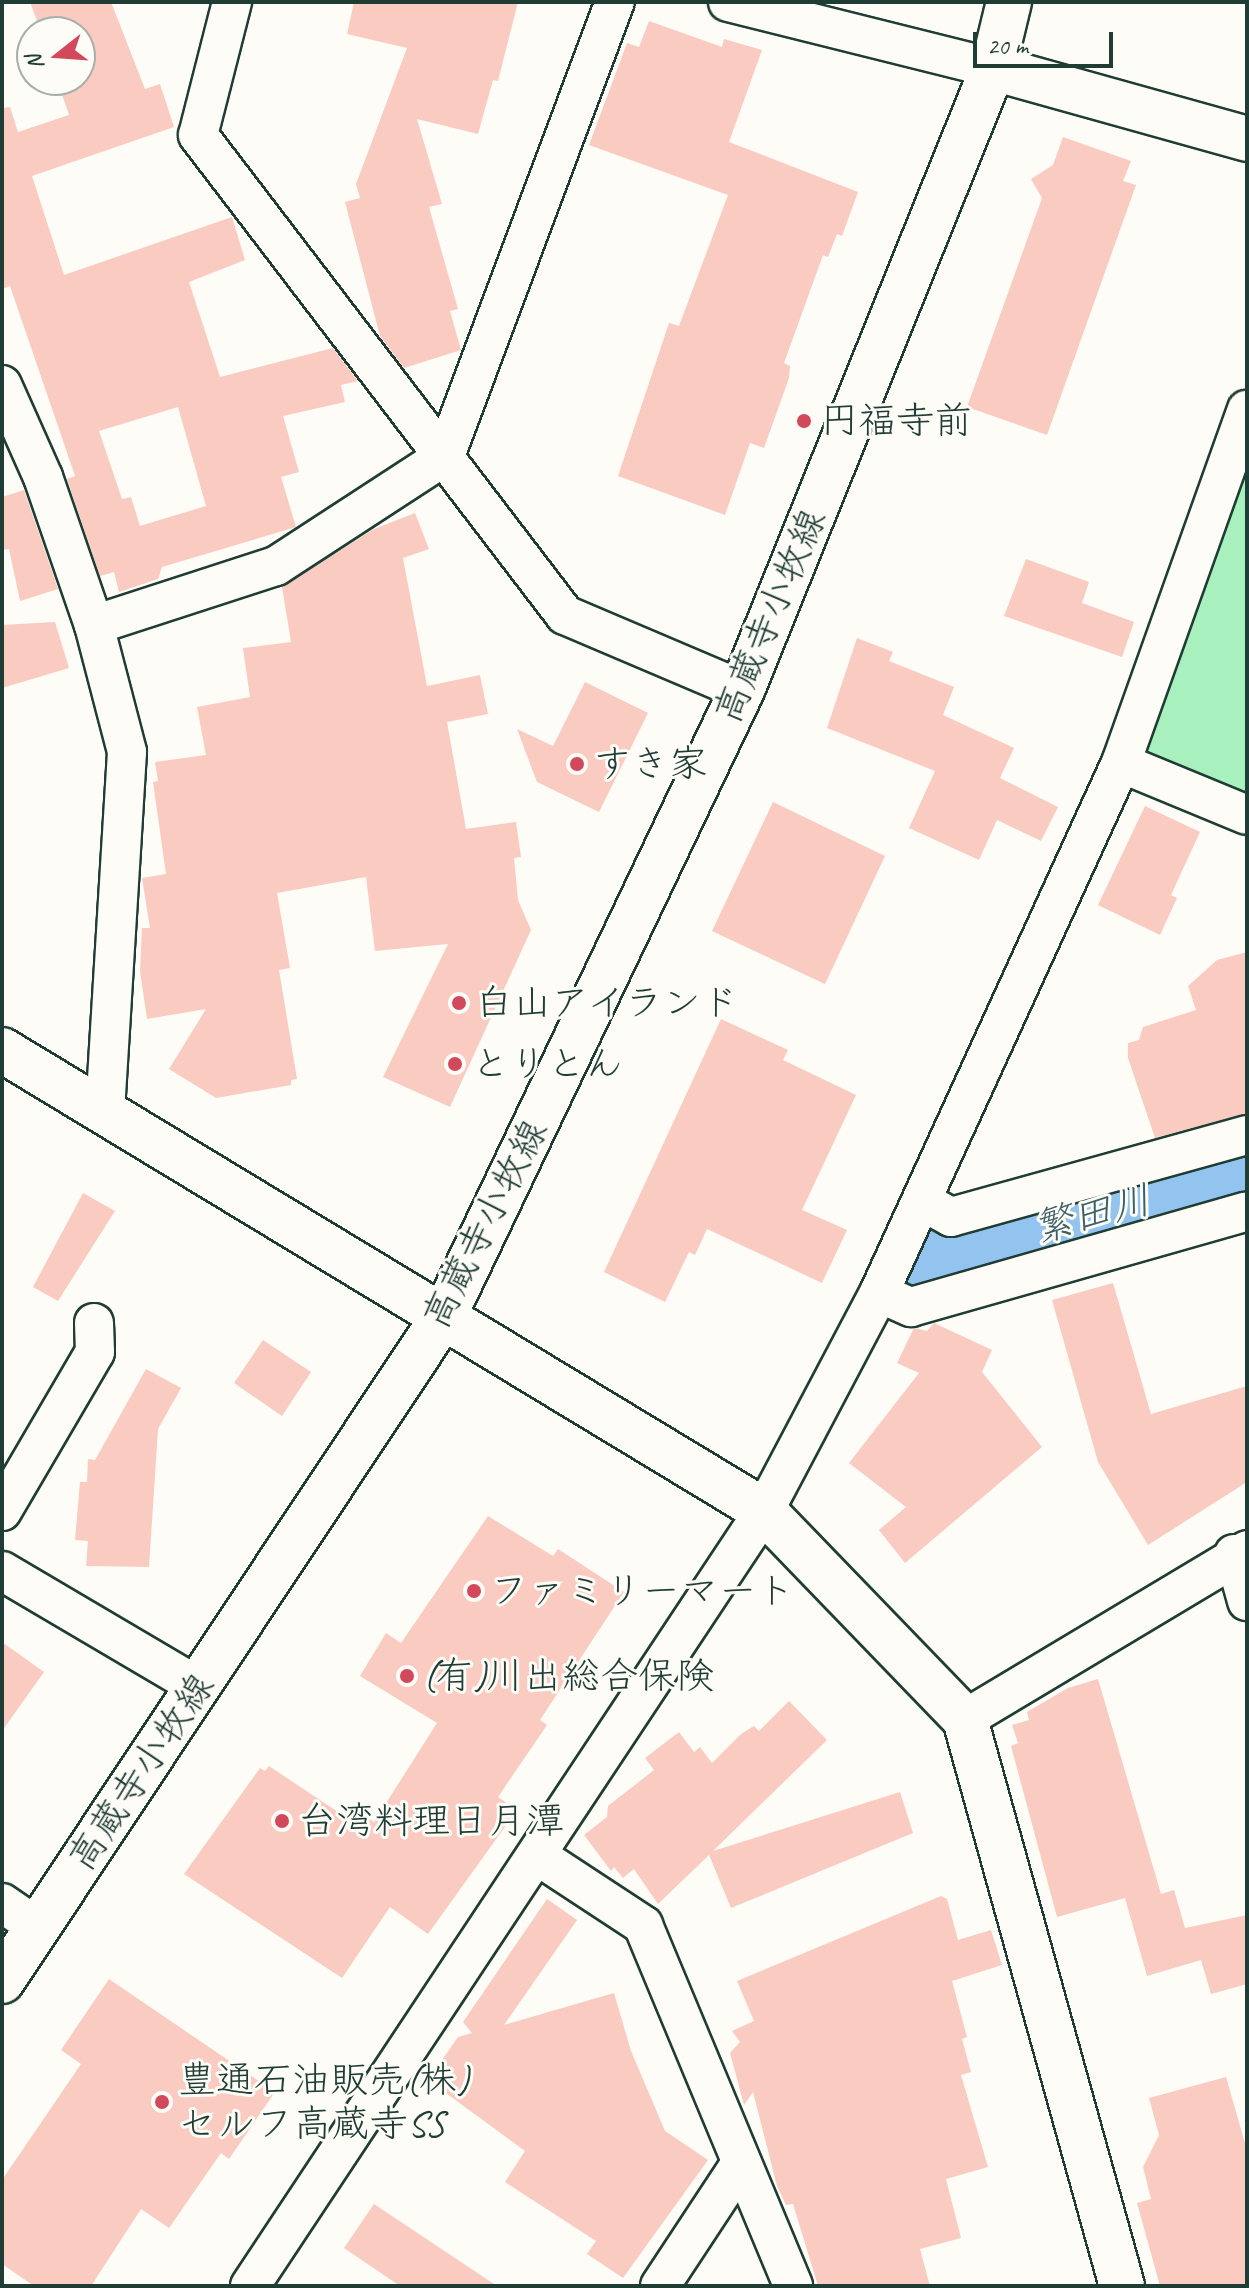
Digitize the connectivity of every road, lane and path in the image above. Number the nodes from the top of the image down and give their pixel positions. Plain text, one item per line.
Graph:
1 (232, 2) edge
2 (615, 2) edge
3 (728, 2) edge
4 (1009, 2) edge
5 (993, 68) junction
6 (1247, 139) edge
7 (2, 385) edge
8 (1247, 410) edge
9 (445, 456) junction
10 (94, 625) junction
11 (742, 690) junction
12 (1121, 763) junction
13 (1247, 815) edge
14 (2, 1050) edge
15 (105, 1112) junction
16 (1247, 1135) edge
17 (922, 1201) junction
18 (1247, 1211) edge
19 (879, 1293) junction
20 (445, 1314) junction
21 (94, 1323) dead end
22 (2, 1511) edge
23 (764, 1511) junction
24 (1240, 1552) edge
25 (2, 1571) edge
26 (1247, 1601) edge
27 (199, 1687) junction
28 (965, 1719) junction
29 (538, 1856) junction
30 (19, 1915) edge
31 (2, 1981) edge
32 (741, 2163) junction
33 (250, 2286) edge
34 (660, 2286) edge
35 (793, 2286) edge
36 (1122, 2286) edge

1 - 9 street
2 - 9 street
3 - 5 street
4 - 5 main road, 高蔵寺小牧線
5 - 6 main road
5 - 11 main road, 高蔵寺小牧線
7 - 10 street
8 - 12 street
9 - 10 street
9 - 11 street
10 - 15 street
11 - 20 main road, 高蔵寺小牧線
12 - 13 street
12 - 17 street
14 - 15 main road
15 - 20 main road
16 - 17 street
17 - 19 street
18 - 19 street
19 - 23 street
20 - 23 main road
20 - 27 main road, 高蔵寺小牧線
21 - 22 street
23 - 28 main road
23 - 29 street
24 - 26 street
24 - 28 street
25 - 27 street
27 - 30 main road, 高蔵寺小牧線
28 - 36 main road
29 - 32 street
29 - 33 street
30 - 31 main road, 高蔵寺小牧線
32 - 34 street
32 - 35 street

